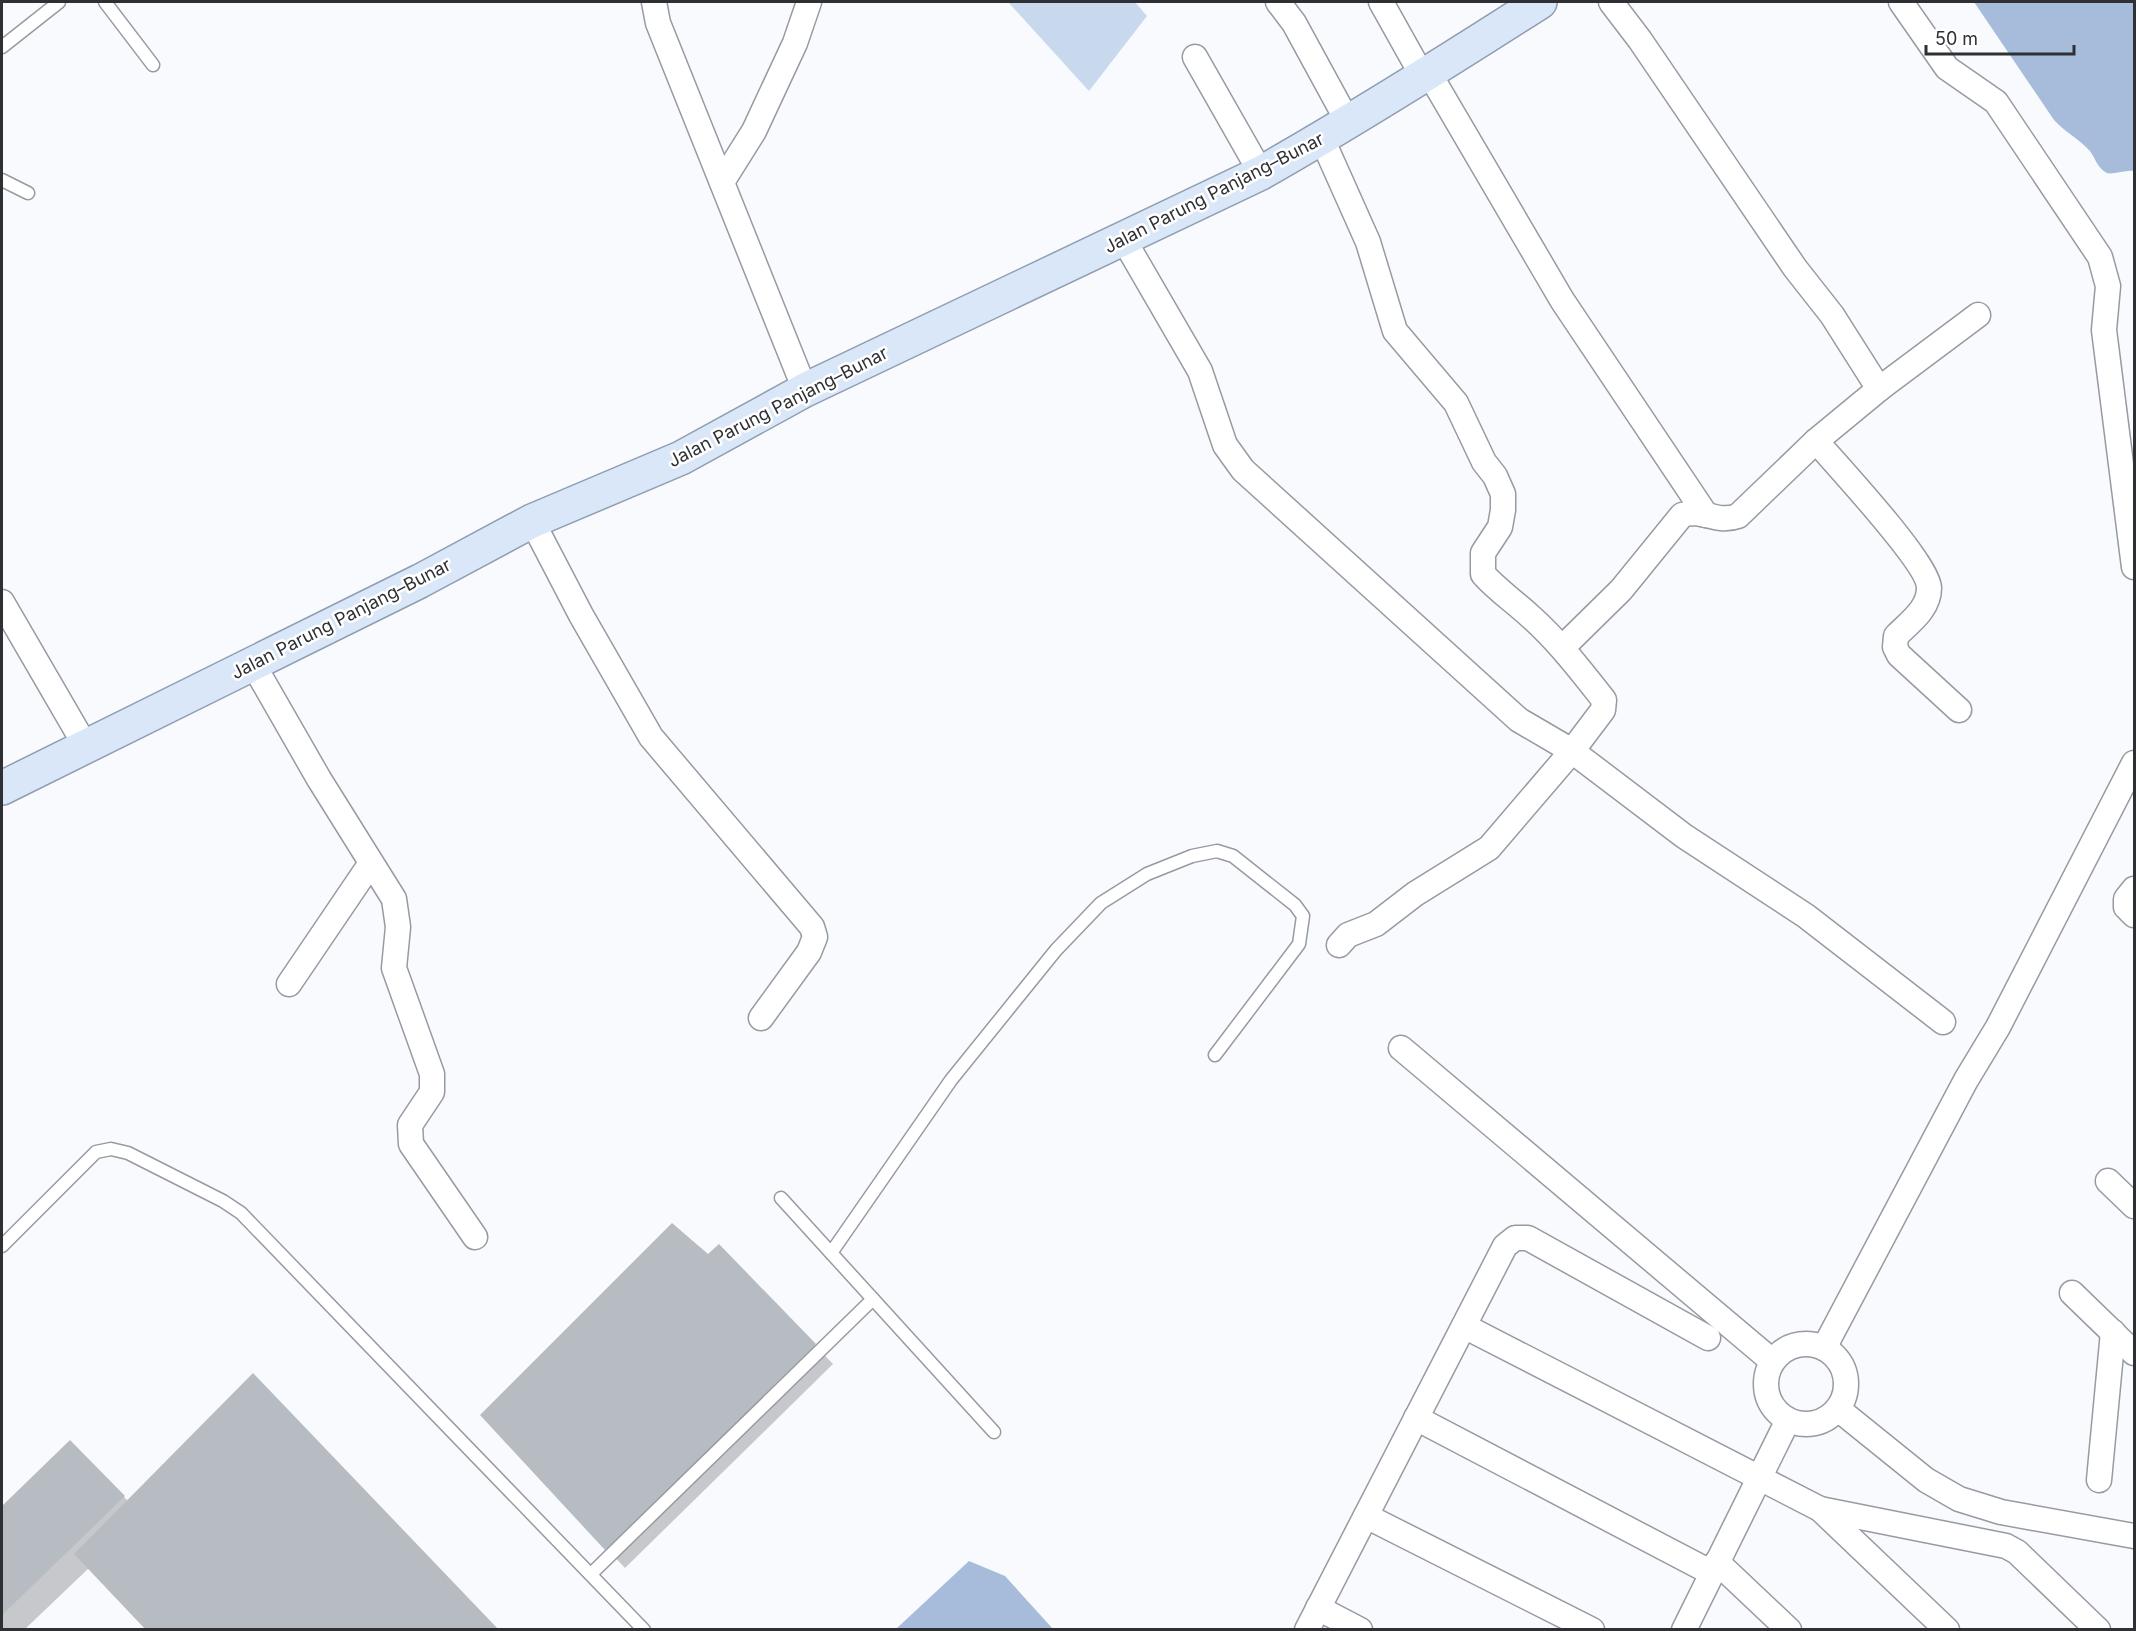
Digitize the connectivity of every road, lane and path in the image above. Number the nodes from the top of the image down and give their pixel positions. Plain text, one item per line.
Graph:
1 (58, 2) edge
2 (105, 2) edge
3 (654, 2) edge
4 (809, 2) edge
5 (1278, 2) edge
6 (1381, 2) edge
7 (1540, 2) edge
8 (1611, 2) edge
9 (1901, 2) edge
10 (2, 47) edge
11 (1195, 57) dead end
12 (153, 65) dead end
13 (1426, 75) junction
14 (1335, 131) junction
15 (1261, 173) junction
16 (2, 180) edge
17 (722, 182) junction
18 (28, 194) dead end
19 (1124, 240) junction
20 (1978, 315) dead end
21 (1879, 389) junction
22 (805, 390) junction
23 (1816, 441) junction
24 (1706, 515) junction
25 (532, 521) junction
26 (2134, 567) edge
27 (2, 602) edge
28 (1563, 648) junction
29 (253, 664) junction
30 (1959, 710) dead end
31 (85, 745) junction
32 (1572, 751) junction
33 (2134, 763) edge
34 (2, 788) edge
35 (371, 862) junction
36 (2134, 889) edge
37 (2134, 915) edge
38 (1339, 945) dead end
39 (289, 984) dead end
40 (761, 1018) dead end
41 (1943, 1022) dead end
42 (1401, 1048) dead end
43 (1215, 1055) dead end
44 (2108, 1181) dead end
45 (781, 1198) dead end
46 (2134, 1206) edge
47 (475, 1237) dead end
48 (2, 1246) edge
49 (831, 1253) junction
50 (2072, 1293) dead end
51 (873, 1299) junction
52 (1464, 1326) junction
53 (2113, 1332) junction
54 (1708, 1338) dead end
55 (1824, 1347) junction
56 (2134, 1353) edge
57 (1772, 1361) junction
58 (1838, 1409) junction
59 (1416, 1418) junction
60 (1788, 1420) junction
61 (994, 1431) dead end
62 (1759, 1478) junction
63 (2099, 1480) dead end
64 (1820, 1509) junction
65 (1366, 1516) junction
66 (2134, 1536) edge
67 (1714, 1568) junction
68 (591, 1574) junction
69 (1318, 1608) junction
70 (644, 1629) edge
71 (1307, 1629) edge
72 (1360, 1629) edge
73 (1592, 1629) edge
74 (1684, 1629) edge
75 (1790, 1629) edge
76 (1947, 1629) edge
77 (2098, 1629) edge

1 - 10 lane
2 - 12 lane
3 - 17 street
4 - 17 street
5 - 14 street
6 - 13 street
7 - 13 main road, Jalan Parung Panjang–Bunar
8 - 21 street
9 - 26 street
11 - 15 street
13 - 14 main road, Jalan Parung Panjang–Bunar
13 - 24 street
14 - 15 main road, Jalan Parung Panjang–Bunar
14 - 28 street
15 - 19 main road, Jalan Parung Panjang–Bunar
16 - 18 lane
17 - 22 street
19 - 22 main road, Jalan Parung Panjang–Bunar
19 - 32 street
20 - 21 street
21 - 23 street
22 - 25 main road, Jalan Parung Panjang–Bunar
23 - 24 street
23 - 30 street
24 - 28 street
25 - 29 main road, Jalan Parung Panjang–Bunar
25 - 40 street
27 - 31 street
28 - 32 street
29 - 31 main road, Jalan Parung Panjang–Bunar
29 - 35 street
31 - 34 main road, Jalan Parung Panjang–Bunar
32 - 38 street
32 - 41 street
33 - 55 street
35 - 39 street
35 - 47 street
36 - 37 street
42 - 57 street
43 - 49 lane
44 - 46 street
45 - 49 lane
48 - 68 lane
49 - 51 lane
50 - 53 street
51 - 61 lane
51 - 68 lane
52 - 54 street
52 - 59 street
52 - 62 street
53 - 56 street
53 - 63 street
55 - 57 street
55 - 58 street
57 - 60 street
58 - 60 street
58 - 66 street
59 - 65 street
59 - 67 street
60 - 62 street
62 - 64 street
62 - 67 street
64 - 76 street
64 - 77 street
65 - 69 street
65 - 73 street
67 - 74 street
67 - 75 street
68 - 70 lane
69 - 71 street
69 - 72 street

